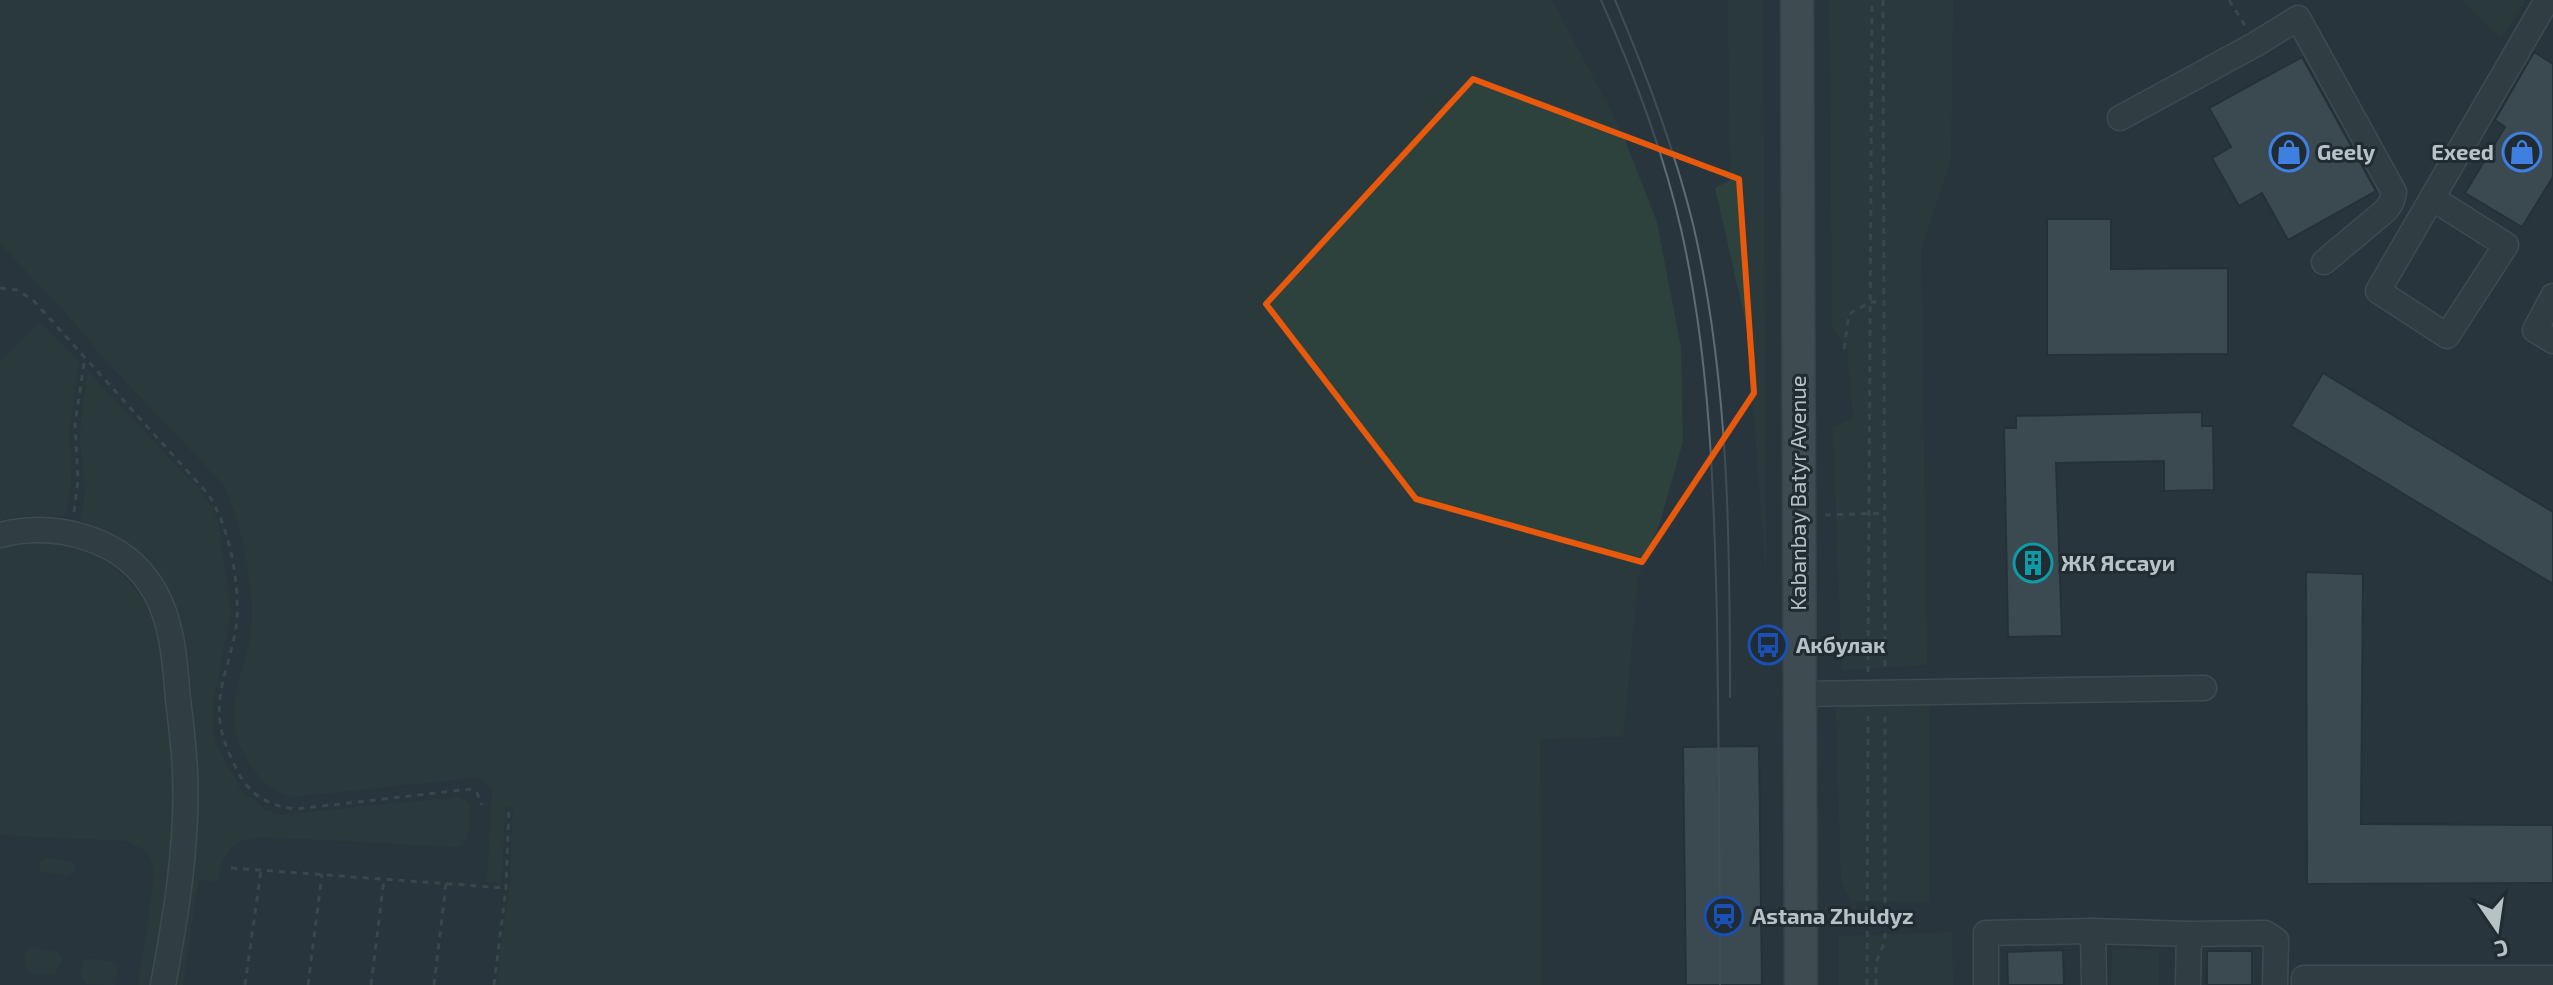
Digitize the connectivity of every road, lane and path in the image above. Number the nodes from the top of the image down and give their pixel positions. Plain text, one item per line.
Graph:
1 (1797, 0) edge
2 (1872, 0) edge
3 (1883, 0) edge
4 (2229, 0) edge
5 (2547, 0) edge
6 (2300, 9) edge
7 (2256, 44) junction
8 (2120, 118) dead end
9 (2432, 198) junction
10 (2324, 262) dead end
11 (0, 288) edge
12 (2553, 296) edge
13 (1870, 302) junction
14 (1884, 302) junction
15 (2553, 341) edge
16 (1844, 349) dead end
17 (85, 357) junction
18 (1869, 513) junction
19 (1885, 513) junction
20 (1825, 515) dead end
21 (70, 532) junction
22 (0, 535) edge
23 (2204, 688) dead end
24 (1876, 693) junction
25 (1799, 694) junction
26 (482, 805) dead end
27 (509, 806) dead end
28 (231, 868) dead end
29 (261, 870) junction
30 (322, 874) junction
31 (384, 879) junction
32 (446, 883) junction
33 (506, 888) junction
34 (2093, 931) junction
35 (2189, 934) junction
36 (2553, 978) edge
37 (163, 985) edge
38 (245, 985) edge
39 (308, 985) edge
40 (371, 985) edge
41 (434, 985) edge
42 (494, 985) edge
43 (1801, 985) edge
44 (1867, 985) edge
45 (1876, 985) edge
46 (1986, 985) edge
47 (2094, 985) edge
48 (2188, 985) edge
49 (2275, 985) edge
50 (2304, 985) edge

1 - 25 main road, Kabanbay Batyr Avenue
2 - 13 path
3 - 14 path
4 - 7 path
5 - 9 street
6 - 7 street
6 - 10 street
7 - 8 street
9 - 9 street
11 - 17 path
12 - 15 street
13 - 14 path
13 - 16 path
13 - 18 path
14 - 19 path
17 - 21 path
17 - 26 path
18 - 19 path
18 - 20 path
18 - 24 path
19 - 24 path
21 - 22 street
21 - 37 street
23 - 24 street
24 - 25 street
24 - 44 path
24 - 45 path
25 - 43 main road, Kabanbay Batyr Avenue
27 - 33 path
28 - 29 path
29 - 30 path
29 - 38 path
30 - 31 path
30 - 39 path
31 - 32 path
31 - 40 path
32 - 33 path
32 - 41 path
33 - 42 path
34 - 35 street
34 - 46 street
34 - 47 street
35 - 48 street
35 - 49 street
36 - 50 street

